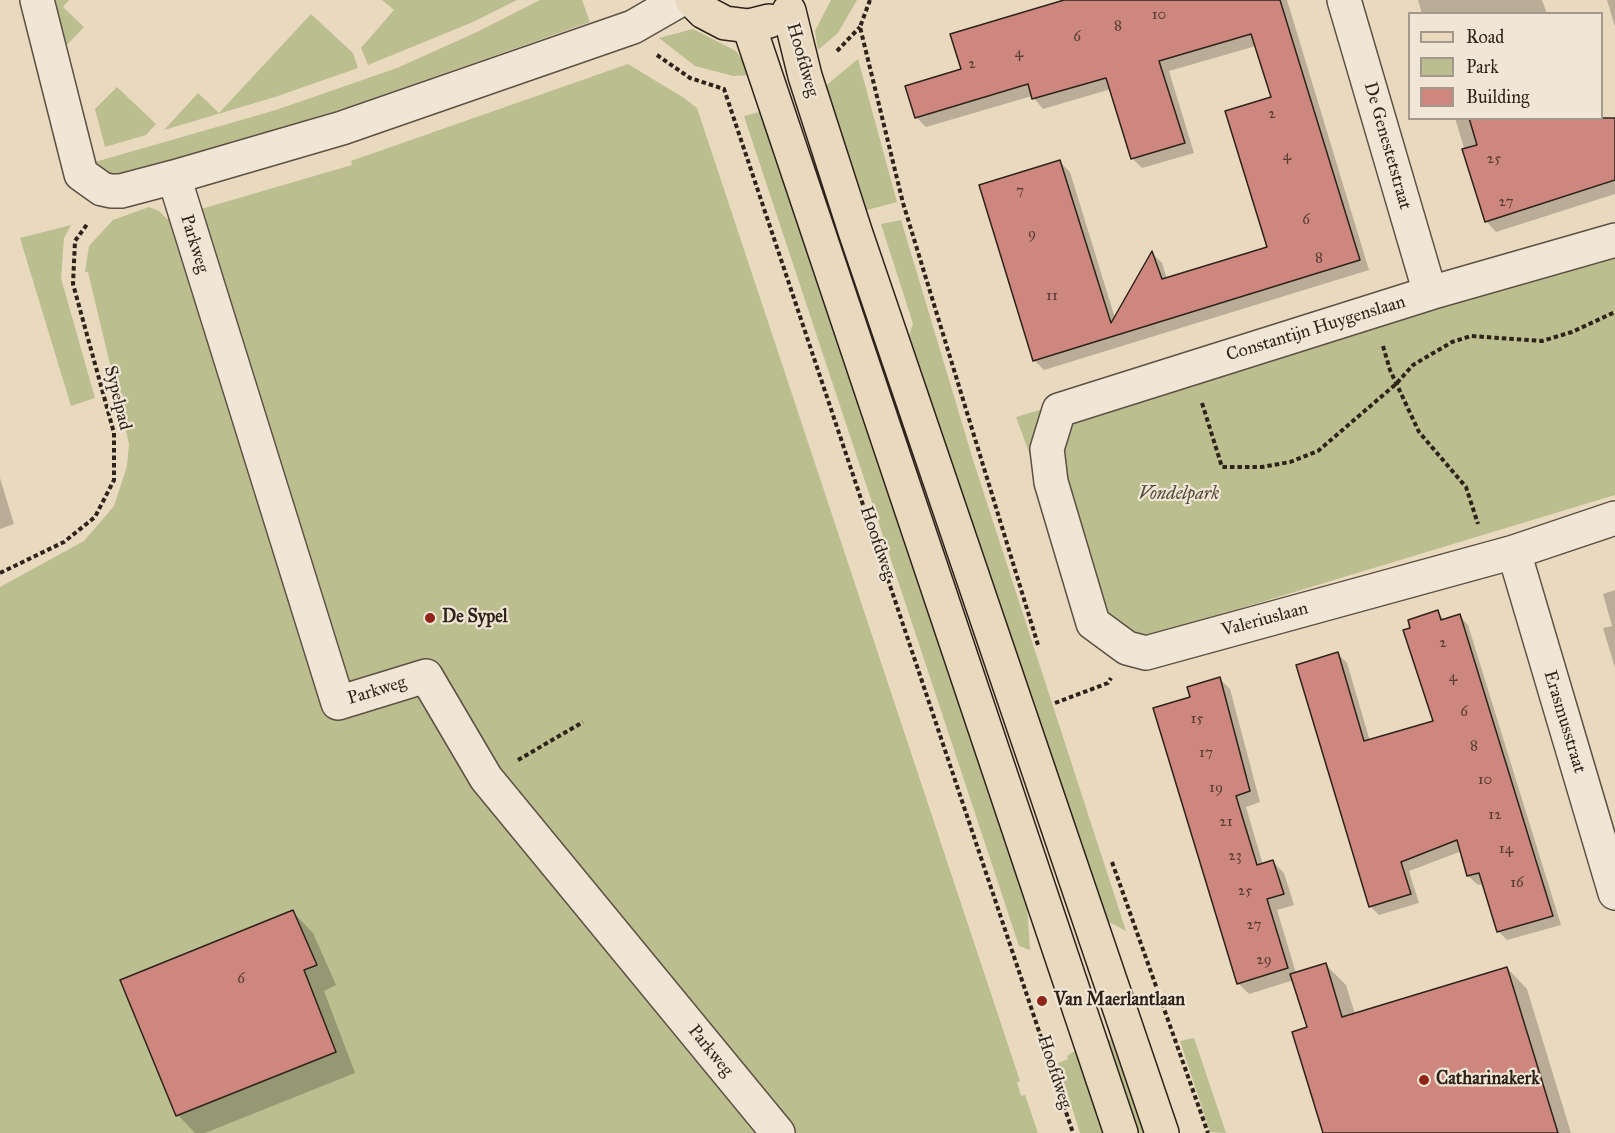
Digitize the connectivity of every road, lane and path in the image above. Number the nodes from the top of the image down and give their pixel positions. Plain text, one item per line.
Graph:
1 (37, 0) edge
2 (680, 0) edge
3 (692, 0) edge
4 (876, 0) edge
5 (1344, 0) edge
6 (870, 1) edge
7 (793, 5) edge
8 (749, 26) junction
9 (633, 27) junction
10 (174, 177) junction
11 (121, 191) junction
12 (1615, 240) edge
13 (1430, 293) junction
14 (1372, 311) junction
15 (1615, 312) edge
16 (1192, 368) junction
17 (1396, 384) junction
18 (1615, 518) edge
19 (1501, 555) junction
20 (0, 573) edge
21 (1038, 646) dead end
22 (1126, 648) junction
23 (1052, 691) dead end
24 (1055, 703) junction
25 (1059, 714) dead end
26 (583, 722) dead end
27 (486, 778) junction
28 (1110, 857) dead end
29 (1615, 893) edge
30 (778, 1133) edge
31 (1073, 1133) edge
32 (1121, 1133) edge
33 (1162, 1133) edge
34 (1208, 1133) edge

1 - 11 street
2 - 9 street
3 - 8 main road
4 - 6 path
5 - 13 street, De Genestetstraat
6 - 21 path
7 - 8 main road
7 - 33 main road, Hoofdweg
8 - 32 main road
9 - 10 street
9 - 31 path, Hoofdweg
10 - 11 street
10 - 27 street, Parkweg
11 - 20 path, Sypelpad
12 - 13 street, Constantijn Huygenslaan
13 - 14 street, Constantijn Huygenslaan
14 - 16 street, Constantijn Huygenslaan
14 - 17 path
15 - 17 path
16 - 17 path
16 - 22 street, Constantijn Huygenslaan
17 - 19 path
18 - 19 street, Valeriuslaan
19 - 22 street, Valeriuslaan
19 - 29 street, Erasmusstraat
22 - 24 path
23 - 24 path
24 - 25 path
26 - 27 path
27 - 30 street, Parkweg
28 - 34 path

